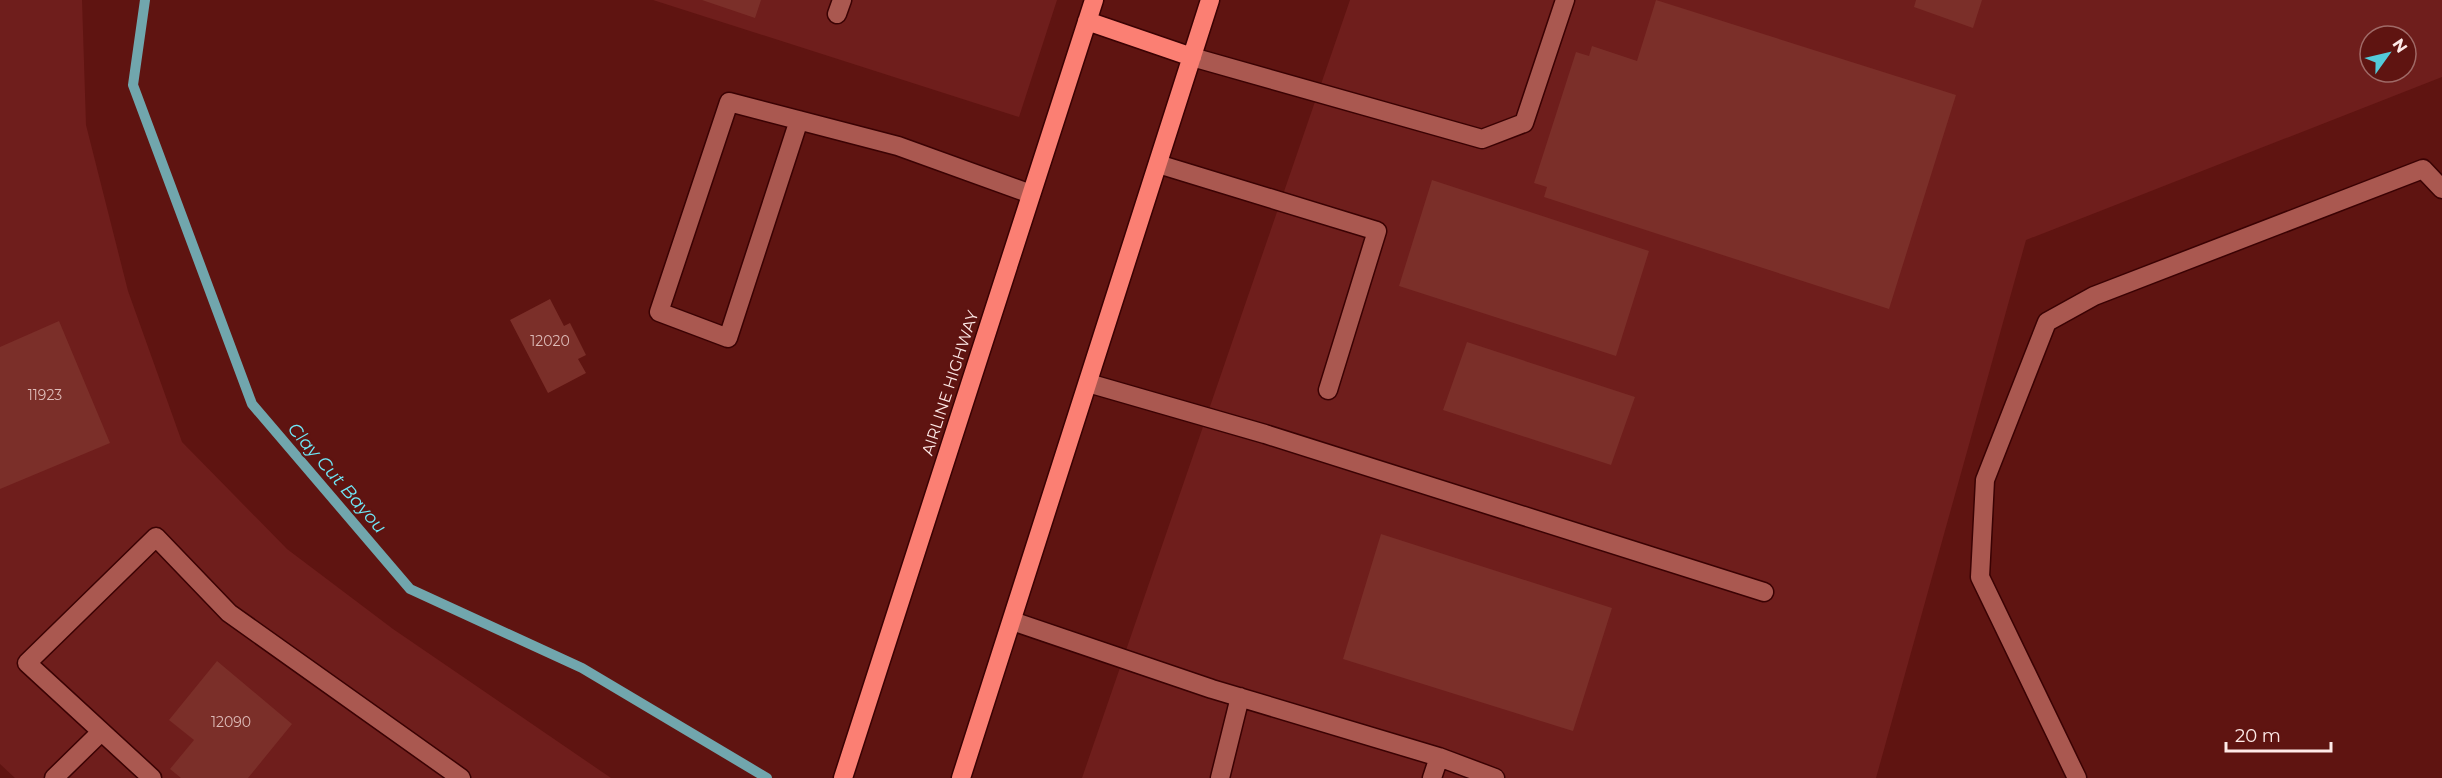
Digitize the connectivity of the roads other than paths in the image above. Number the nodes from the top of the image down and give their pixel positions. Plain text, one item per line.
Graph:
1 (1094, 0) edge
2 (1210, 0) edge
3 (1565, 0) edge
4 (1087, 21) junction
5 (1192, 57) junction
6 (799, 120) junction
7 (1158, 164) junction
8 (2442, 189) edge
9 (1031, 195) junction
10 (1088, 383) junction
11 (1328, 390) dead end
12 (1764, 592) dead end
13 (1012, 621) junction
14 (1240, 697) junction
15 (101, 732) junction
16 (1439, 757) junction
17 (54, 778) edge
18 (152, 778) edge
19 (461, 778) edge
20 (843, 778) edge
21 (962, 778) edge
22 (1220, 778) edge
23 (1432, 778) edge
24 (1495, 778) edge
25 (2077, 778) edge

1 - 4 highway, AIRLINE HIGHWAY
2 - 5 highway
3 - 5 street
4 - 5 highway
4 - 9 highway, AIRLINE HIGHWAY
5 - 7 highway
6 - 6 street
6 - 9 street
7 - 10 highway
7 - 11 street
8 - 25 street
9 - 20 highway, AIRLINE HIGHWAY
10 - 12 street
10 - 13 highway
13 - 14 street
13 - 21 highway
14 - 16 street
14 - 22 street
15 - 17 street
15 - 18 street
15 - 19 street
16 - 23 street
16 - 24 street

